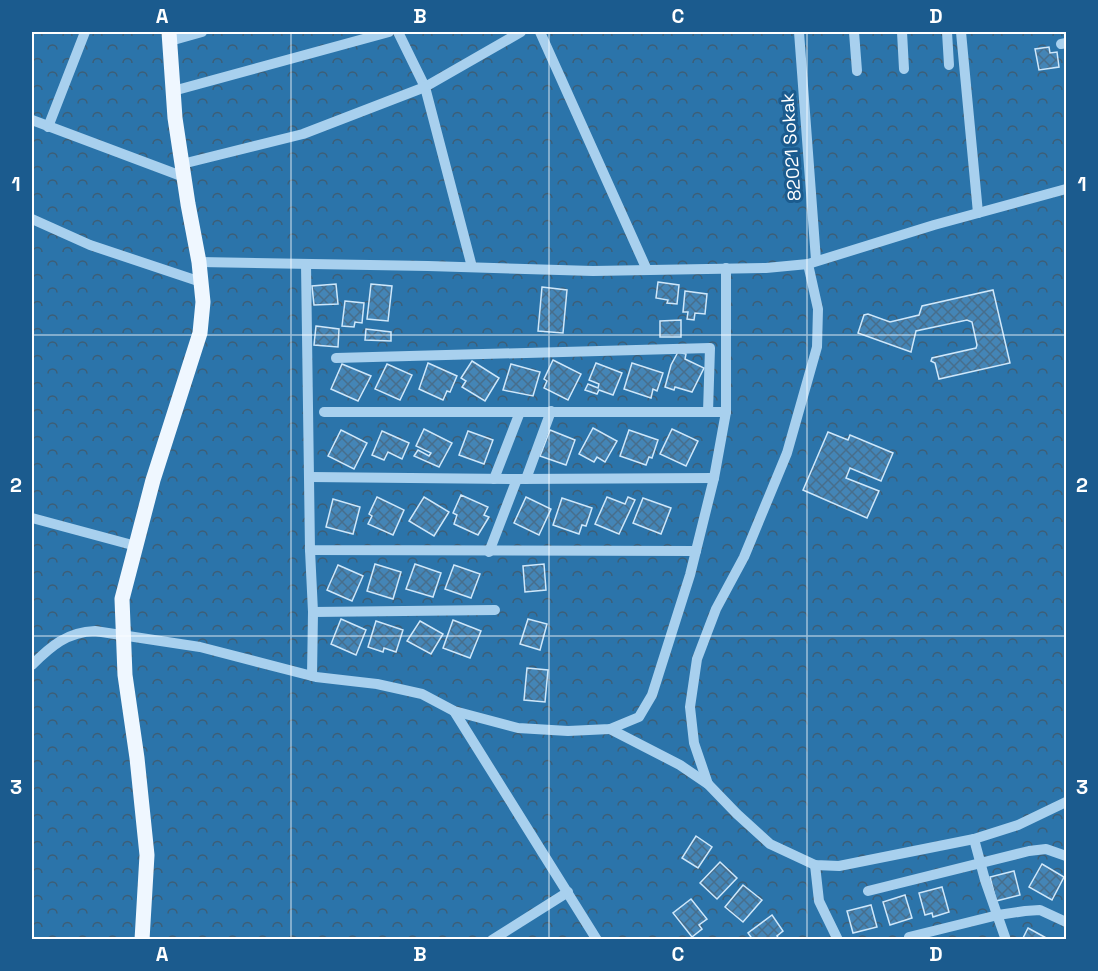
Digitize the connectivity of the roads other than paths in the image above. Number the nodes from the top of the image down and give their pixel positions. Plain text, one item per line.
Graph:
1 (85, 32) edge
2 (202, 32) edge
3 (389, 32) edge
4 (398, 32) edge
5 (521, 32) edge
6 (540, 32) edge
7 (799, 32) edge
8 (855, 32) edge
9 (902, 32) edge
10 (947, 32) edge
11 (961, 32) edge
12 (170, 36) edge
13 (949, 65) dead end
14 (904, 69) dead end
15 (857, 71) dead end
16 (425, 87) junction
17 (173, 91) junction
18 (32, 120) edge
19 (48, 127) junction
20 (183, 171) junction
21 (1066, 189) edge
22 (978, 213) junction
23 (32, 219) edge
24 (199, 262) junction
25 (812, 262) junction
26 (306, 264) junction
27 (472, 267) junction
28 (726, 268) junction
29 (647, 270) junction
30 (201, 282) junction
31 (336, 358) dead end
32 (551, 411) junction
33 (324, 412) dead end
34 (520, 412) junction
35 (708, 412) junction
36 (726, 412) junction
37 (310, 477) junction
38 (714, 478) junction
39 (494, 479) junction
40 (521, 479) junction
41 (32, 518) edge
42 (136, 546) junction
43 (310, 550) junction
44 (696, 551) junction
45 (489, 552) junction
46 (495, 610) dead end
47 (313, 612) junction
48 (123, 634) junction
49 (32, 664) edge
50 (312, 676) junction
51 (454, 711) junction
52 (610, 729) junction
53 (708, 784) junction
54 (1066, 802) edge
55 (974, 839) junction
56 (1066, 856) edge
57 (981, 863) junction
58 (815, 865) junction
59 (868, 891) dead end
60 (568, 892) junction
61 (998, 915) junction
62 (1066, 922) edge
63 (909, 937) dead end
64 (142, 939) edge
65 (492, 939) edge
66 (597, 939) edge
67 (838, 939) edge
68 (1006, 939) edge

1 - 19 street
2 - 12 street
3 - 17 street
4 - 16 street
5 - 16 street
6 - 29 street
7 - 25 street, 82021 Sokak
8 - 15 street
9 - 14 street
10 - 13 street
11 - 22 street
12 - 17 main road
16 - 20 street
16 - 27 street
17 - 20 main road
18 - 19 street
19 - 20 street
20 - 24 main road
21 - 22 street
22 - 25 street
23 - 30 street
24 - 26 street
24 - 30 main road
25 - 28 street
25 - 53 street, 82021 Sokak
26 - 27 street
26 - 37 street
27 - 29 street
28 - 29 street
28 - 36 street
30 - 42 main road
31 - 35 street
32 - 34 street
32 - 35 street
32 - 40 street
33 - 34 street
34 - 39 street
35 - 36 street
36 - 38 street
37 - 39 street
37 - 43 street
38 - 40 street
38 - 44 street
39 - 40 street
40 - 45 street
41 - 42 street
42 - 48 main road
43 - 45 street
43 - 47 street
44 - 45 street
44 - 52 street
46 - 47 street
47 - 50 street
48 - 49 street
48 - 50 street
48 - 64 main road
50 - 51 street
51 - 52 street
51 - 60 street
52 - 53 street
53 - 58 street
54 - 55 street
55 - 57 street
55 - 58 street
56 - 57 street
57 - 59 street
57 - 61 street
58 - 67 street
60 - 65 street
60 - 66 street
61 - 62 street
61 - 63 street
61 - 68 street

